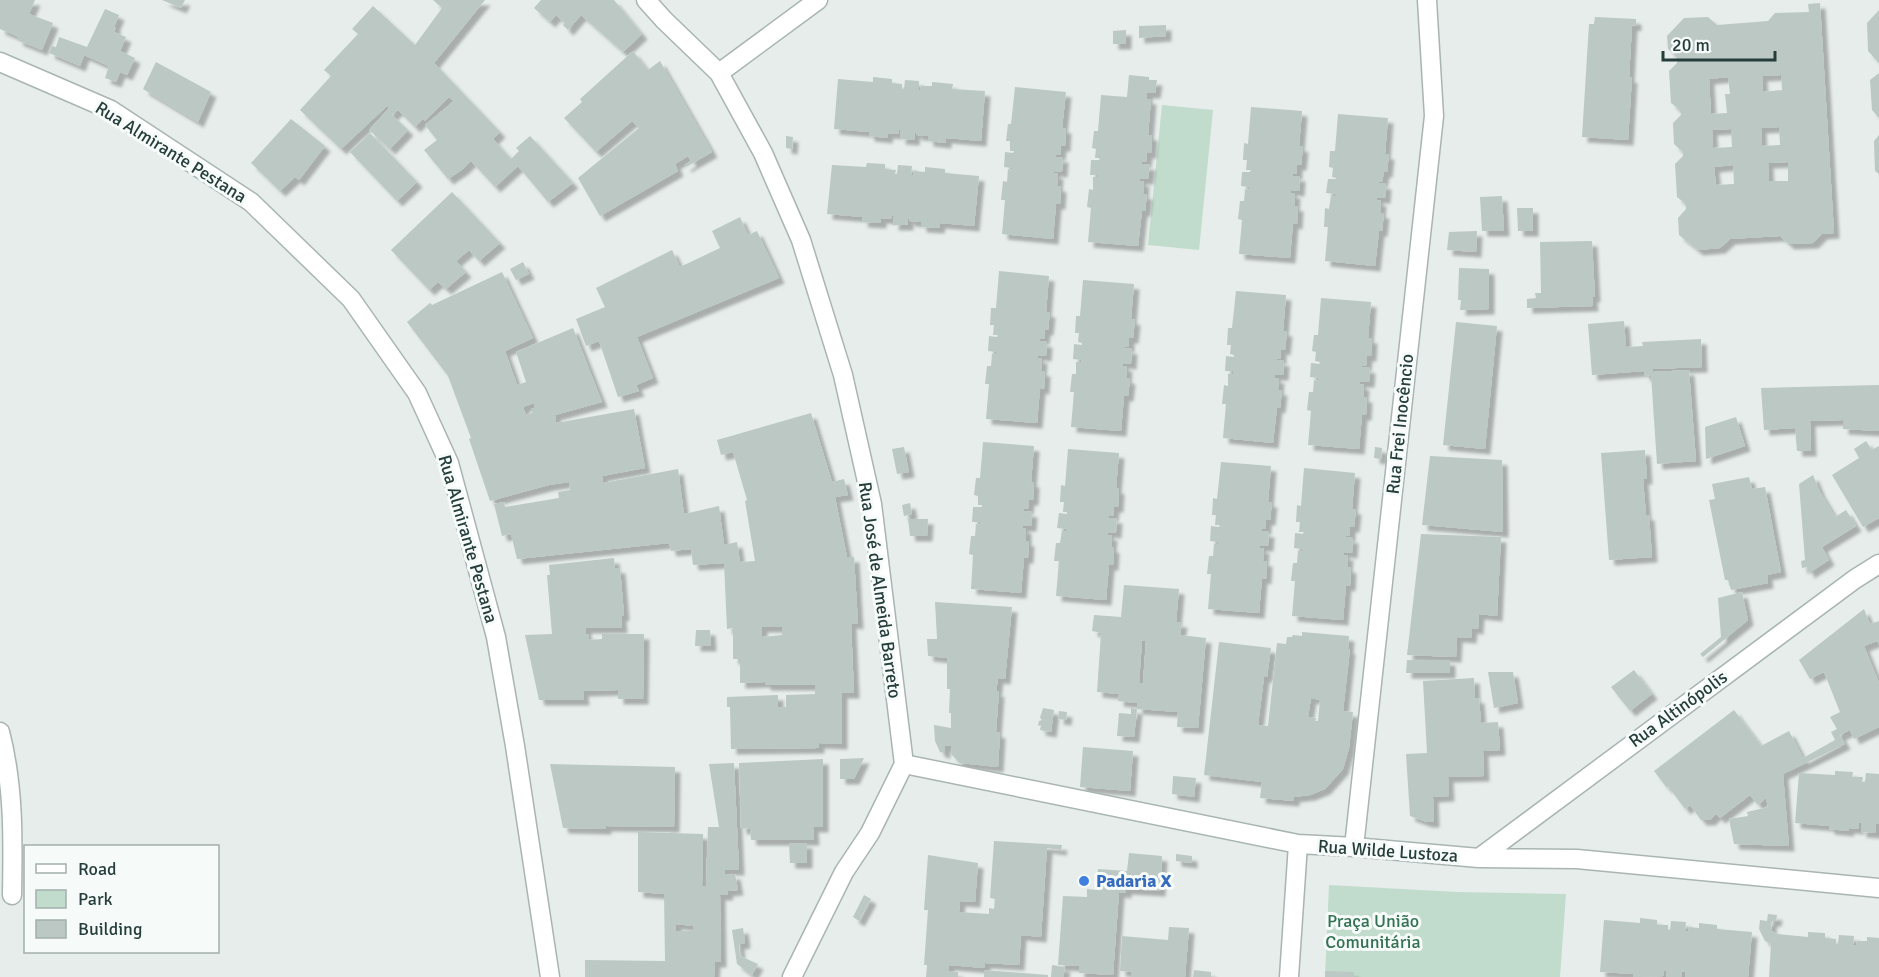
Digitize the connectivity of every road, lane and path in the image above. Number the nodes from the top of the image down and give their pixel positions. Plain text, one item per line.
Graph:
1 (646, 0) edge
2 (818, 0) edge
3 (1427, 0) edge
4 (0, 62) edge
5 (718, 73) junction
6 (1879, 564) edge
7 (0, 732) edge
8 (904, 764) junction
9 (1298, 844) junction
10 (1354, 847) junction
11 (1479, 858) junction
12 (1879, 888) edge
13 (12, 895) dead end
14 (550, 977) edge
15 (792, 977) edge
16 (1289, 977) edge

1 - 5 street, Rua José de Almeida Barreto
2 - 5 street
3 - 10 street, Rua Frei Inocêncio
4 - 14 street, Rua Almirante Pestana
5 - 8 street, Rua José de Almeida Barreto
6 - 11 street, Rua Altinópolis
7 - 13 street
8 - 9 street, Rua Wilde Lustoza
8 - 15 street
9 - 10 street, Rua Wilde Lustoza
9 - 16 street
10 - 11 street, Rua Wilde Lustoza
11 - 12 street, Rua Wilde Lustoza

